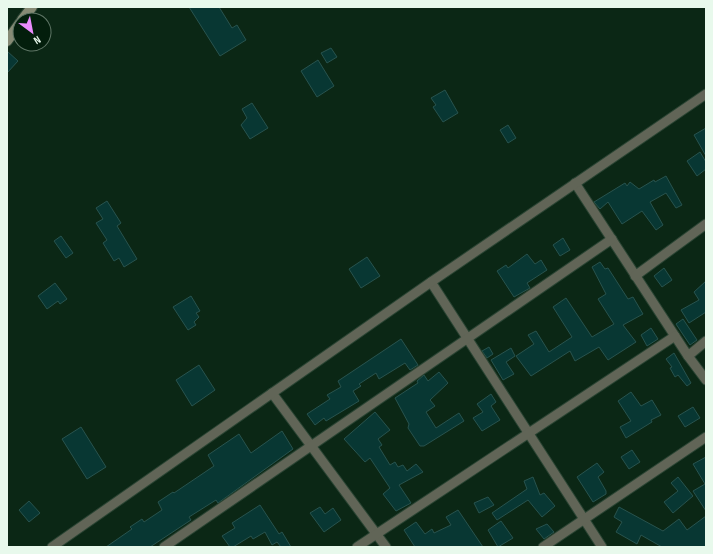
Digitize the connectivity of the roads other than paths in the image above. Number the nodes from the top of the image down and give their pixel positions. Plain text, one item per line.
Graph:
1 (706, 94) edge
2 (575, 183) junction
3 (706, 224) edge
4 (612, 238) junction
5 (635, 276) junction
6 (431, 282) junction
7 (675, 336) junction
8 (467, 339) junction
9 (706, 341) edge
10 (688, 356) junction
11 (706, 380) edge
12 (272, 393) junction
13 (529, 433) junction
14 (706, 437) edge
15 (310, 447) junction
16 (584, 519) junction
17 (376, 534) junction
18 (52, 547) edge
19 (164, 547) edge
20 (357, 547) edge
21 (386, 547) edge
22 (543, 547) edge
23 (602, 547) edge

1 - 2 street
2 - 4 street
2 - 6 street
3 - 5 street
4 - 5 street
4 - 8 street
5 - 7 street
6 - 8 street
6 - 12 street
7 - 10 street
7 - 13 street
8 - 13 street
8 - 15 street
9 - 10 street
10 - 11 street
12 - 15 street
12 - 18 street
13 - 16 street
13 - 17 street
14 - 16 street
15 - 17 street
15 - 19 street
16 - 22 street
16 - 23 street
17 - 20 street
17 - 21 street

